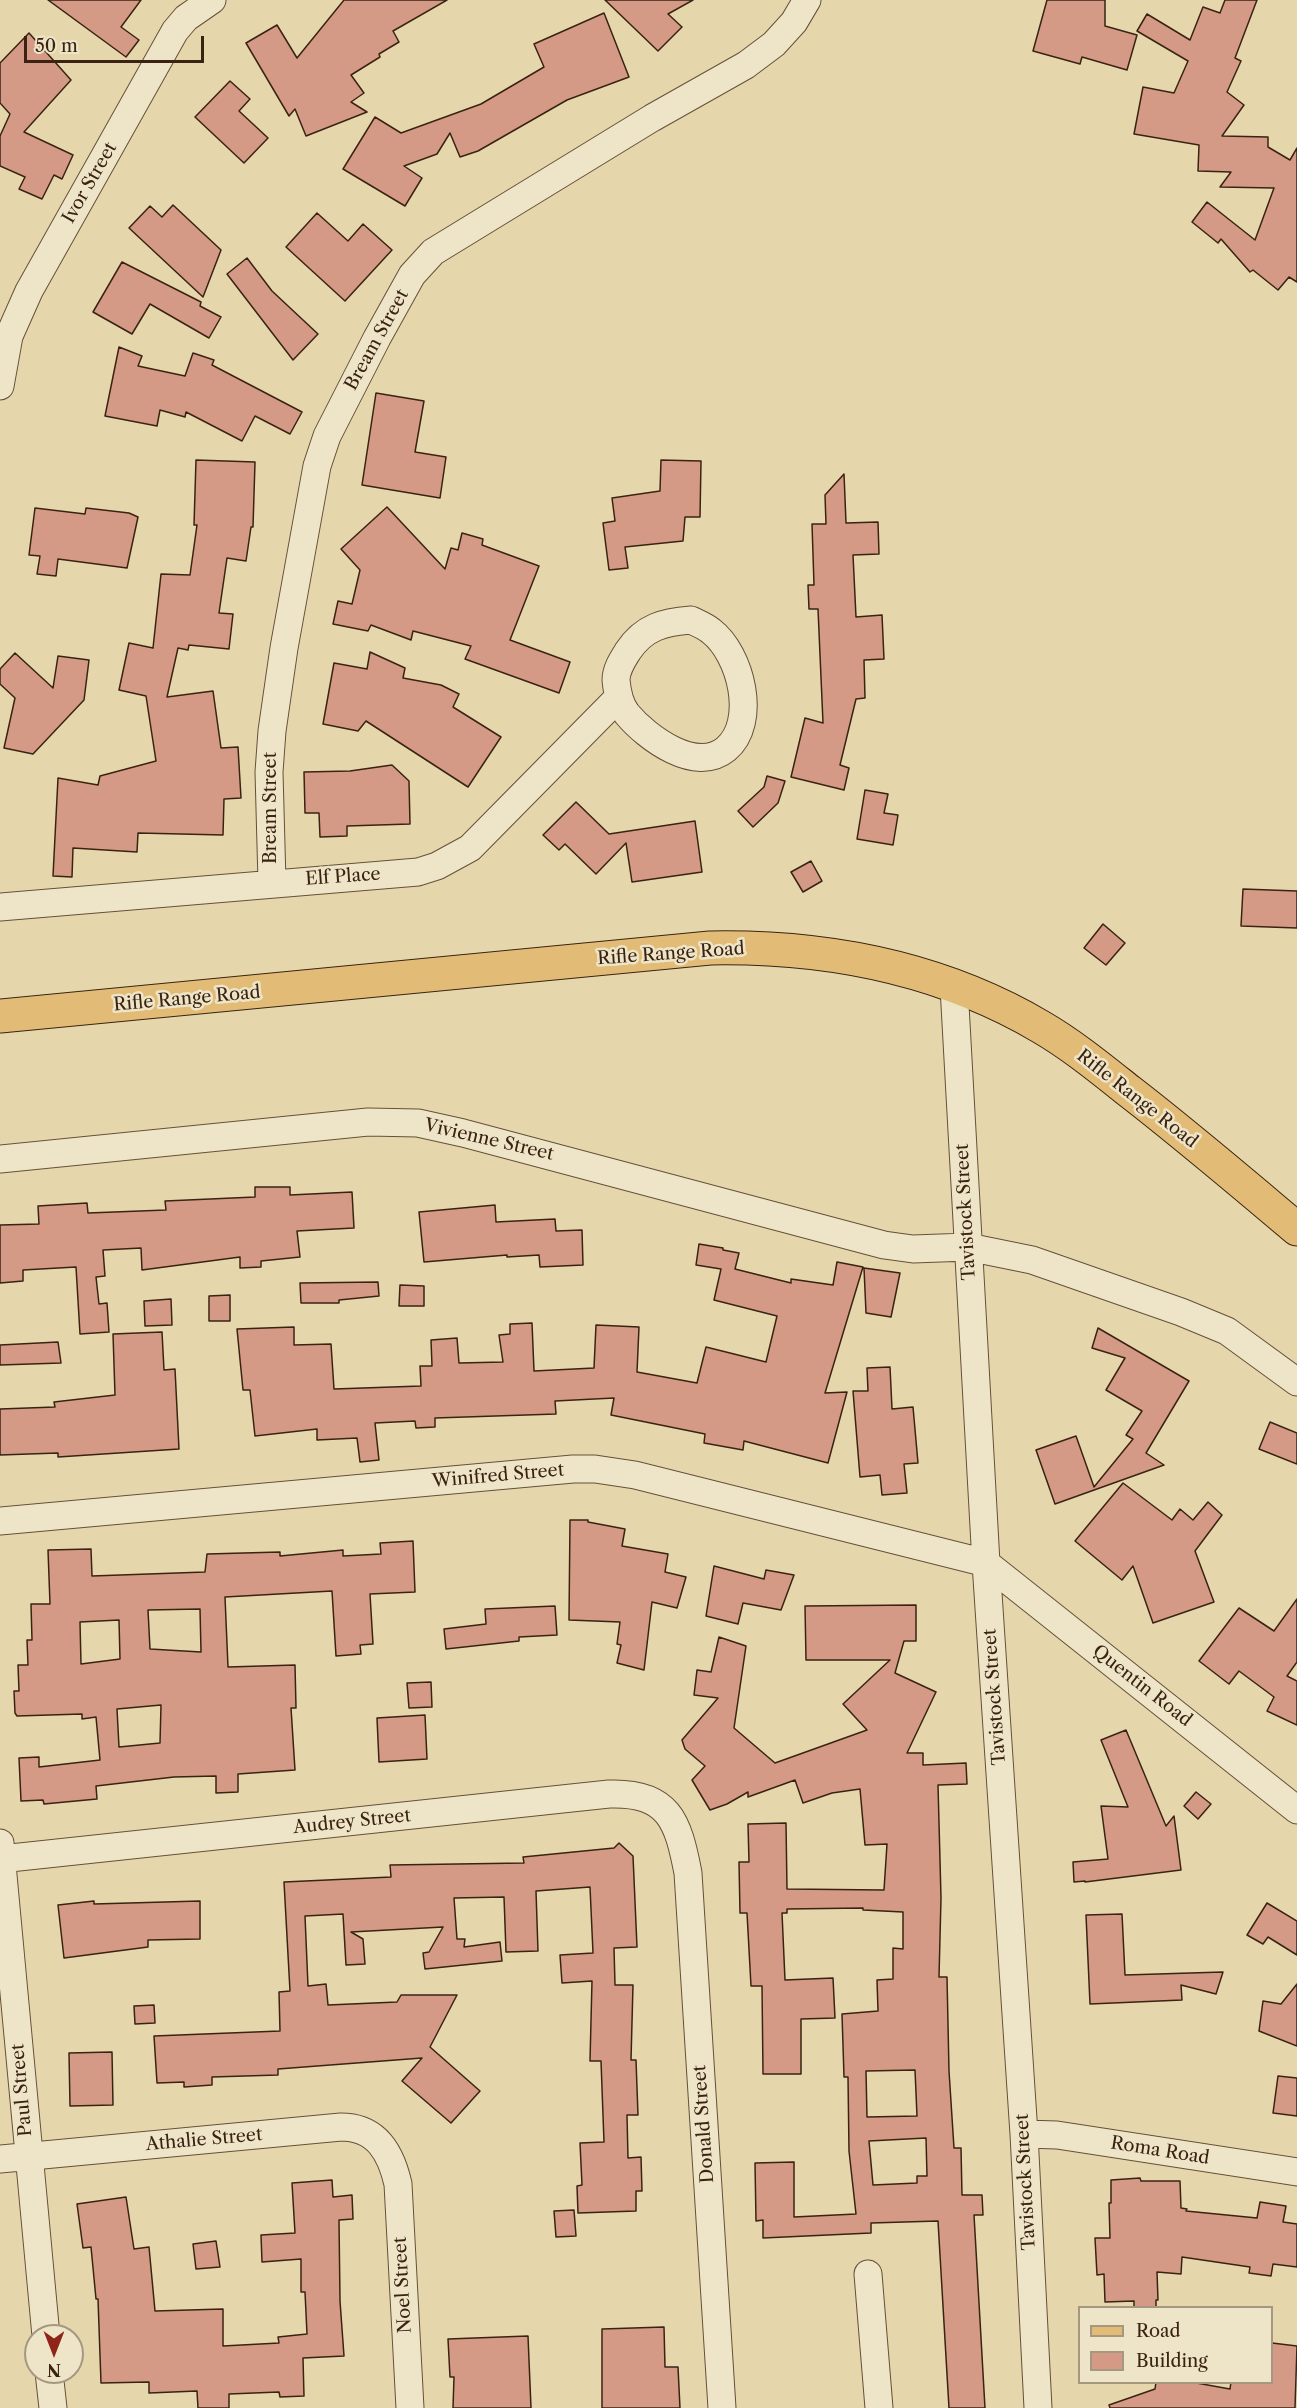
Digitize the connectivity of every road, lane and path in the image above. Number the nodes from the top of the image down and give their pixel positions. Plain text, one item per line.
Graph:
1 (212, 0) edge
2 (807, 0) edge
3 (0, 386) edge
4 (619, 697) junction
5 (272, 882) junction
6 (0, 907) edge
7 (954, 987) junction
8 (0, 1016) edge
9 (0, 1159) edge
10 (1297, 1229) edge
11 (968, 1247) junction
12 (1297, 1382) edge
13 (0, 1521) edge
14 (986, 1563) junction
15 (1297, 1810) edge
16 (682, 1841) joint
17 (1, 1854) edge
18 (1024, 2134) junction
19 (28, 2157) junction
20 (0, 2159) edge
21 (393, 2163) joint
22 (1297, 2172) edge
23 (868, 2274) dead end
24 (45, 2324) edge
25 (50, 2384) edge
26 (53, 2408) edge
27 (410, 2408) edge
28 (722, 2408) edge
29 (879, 2408) edge
30 (1038, 2408) edge

1 - 3 street, Ivor Street
2 - 5 street, Bream Street
4 - 4 street
4 - 5 street, Elf Place
5 - 6 street, Elf Place
7 - 8 main road, Rifle Range Road
7 - 10 main road, Rifle Range Road
7 - 11 street, Tavistock Street
9 - 11 street, Vivienne Street
11 - 12 street
11 - 14 street, Tavistock Street
13 - 14 street, Winifred Street
14 - 15 street, Quentin Road
14 - 18 street, Tavistock Street
16 - 17 street, Audrey Street
16 - 28 street, Donald Street
17 - 19 street, Paul Street
18 - 22 street, Roma Road
18 - 30 street, Tavistock Street
19 - 20 street, Athalie Street
19 - 21 street, Athalie Street
19 - 24 street, Paul Street
21 - 27 street, Noel Street
23 - 29 street
25 - 26 street

